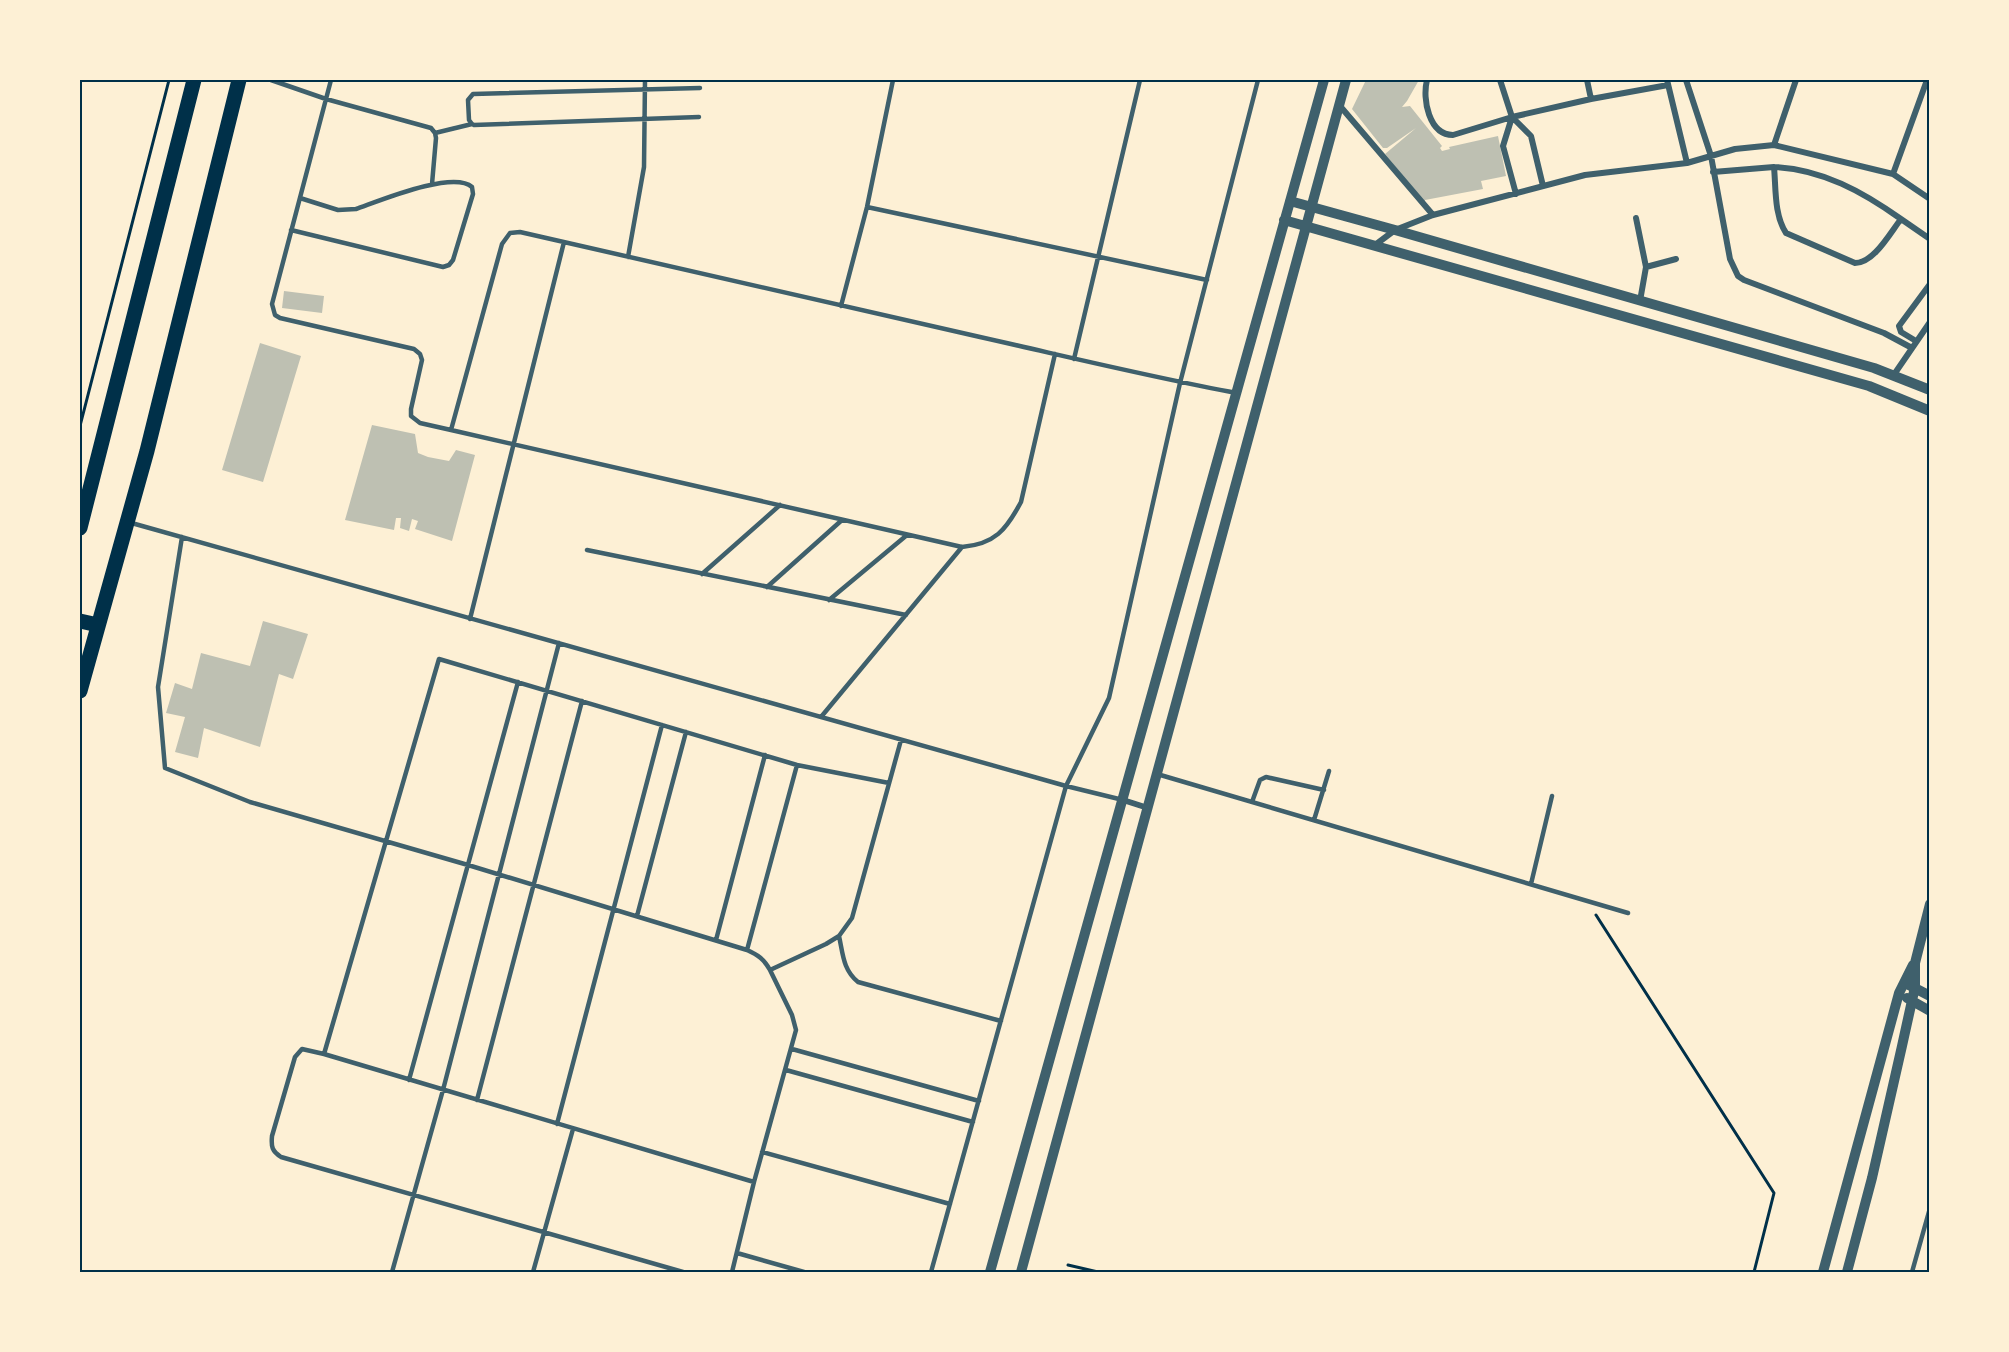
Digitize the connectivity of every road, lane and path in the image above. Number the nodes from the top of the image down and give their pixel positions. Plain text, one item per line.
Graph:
1 (169, 80) edge
2 (194, 80) edge
3 (239, 80) edge
4 (271, 80) edge
5 (331, 80) edge
6 (645, 80) edge
7 (893, 80) edge
8 (1140, 80) edge
9 (1258, 80) edge
10 (1324, 80) edge
11 (1346, 80) edge
12 (1427, 80) edge
13 (1500, 80) edge
14 (1587, 80) edge
15 (1686, 80) edge
16 (1796, 80) edge
17 (1927, 80) edge
18 (1668, 82) edge
19 (700, 88) dead end
20 (645, 90) junction
21 (326, 99) junction
22 (1591, 99) junction
23 (1340, 106) junction
24 (699, 117) dead end
25 (1512, 117) junction
26 (645, 119) junction
27 (472, 124) junction
28 (435, 133) junction
29 (1774, 145) junction
30 (1711, 156) junction
31 (1687, 162) junction
32 (1774, 167) junction
33 (1713, 172) junction
34 (1893, 174) junction
35 (432, 184) junction
36 (1543, 186) junction
37 (1516, 194) junction
38 (300, 198) junction
39 (1929, 200) edge
40 (1290, 201) junction
41 (867, 207) junction
42 (1311, 208) junction
43 (1433, 215) junction
44 (1636, 218) dead end
45 (1901, 219) junction
46 (1284, 220) junction
47 (1306, 226) junction
48 (291, 230) junction
49 (1395, 230) junction
50 (1929, 239) edge
51 (564, 242) junction
52 (1375, 245) junction
53 (1099, 256) junction
54 (628, 257) junction
55 (1676, 259) dead end
56 (1646, 267) junction
57 (1207, 280) junction
58 (1929, 284) edge
59 (1640, 301) junction
60 (841, 306) junction
61 (1929, 322) edge
62 (1916, 341) junction
63 (1912, 348) junction
64 (1055, 354) junction
65 (1074, 358) junction
66 (1893, 376) junction
67 (1180, 383) junction
68 (1929, 390) edge
69 (1236, 393) junction
70 (1929, 411) edge
71 (80, 426) edge
72 (451, 430) junction
73 (512, 445) junction
74 (780, 505) junction
75 (842, 519) junction
76 (127, 522) junction
77 (80, 528) edge
78 (907, 535) junction
79 (182, 537) junction
80 (962, 547) junction
81 (587, 550) dead end
82 (702, 574) junction
83 (767, 587) junction
84 (829, 600) junction
85 (906, 615) junction
86 (470, 619) junction
87 (80, 621) edge
88 (98, 625) junction
89 (559, 643) junction
90 (518, 682) junction
91 (546, 690) junction
92 (80, 691) edge
93 (582, 701) junction
94 (821, 717) junction
95 (662, 725) junction
96 (686, 732) junction
97 (901, 740) junction
98 (765, 755) junction
99 (797, 765) junction
100 (1329, 771) dead end
101 (1157, 774) junction
102 (889, 783) junction
103 (1066, 786) junction
104 (1324, 790) junction
105 (1552, 796) dead end
106 (1123, 800) junction
107 (1252, 802) junction
108 (1148, 808) junction
109 (1314, 820) junction
110 (386, 842) junction
111 (468, 865) junction
112 (498, 874) junction
113 (1530, 884) junction
114 (533, 885) junction
115 (1587, 901) junction
116 (1929, 904) edge
117 (613, 909) junction
118 (1628, 913) dead end
119 (637, 916) junction
120 (1928, 917) edge
121 (839, 936) junction
122 (716, 940) junction
123 (747, 950) junction
124 (1915, 963) junction
125 (770, 970) junction
126 (1904, 982) junction
127 (1915, 987) junction
128 (1899, 993) junction
129 (1929, 996) edge
130 (1912, 1000) junction
131 (1929, 1011) edge
132 (1001, 1021) junction
133 (792, 1049) junction
134 (324, 1054) junction
135 (786, 1070) junction
136 (409, 1080) junction
137 (443, 1090) junction
138 (477, 1100) junction
139 (979, 1101) junction
140 (973, 1122) junction
141 (556, 1124) junction
142 (573, 1129) junction
143 (762, 1152) junction
144 (754, 1182) junction
145 (412, 1194) junction
146 (950, 1204) junction
147 (1929, 1208) edge
148 (544, 1232) junction
149 (737, 1253) junction
150 (1068, 1265) dead end
151 (392, 1272) edge
152 (533, 1272) edge
153 (683, 1272) edge
154 (732, 1272) edge
155 (804, 1272) edge
156 (931, 1272) edge
157 (990, 1272) edge
158 (1020, 1272) edge
159 (1098, 1272) edge
160 (1754, 1272) edge
161 (1823, 1272) edge
162 (1847, 1272) edge
163 (1912, 1272) edge

1 - 71 path
2 - 77 main road
3 - 76 main road
4 - 21 lane
5 - 21 lane
6 - 20 lane
7 - 41 lane
8 - 53 lane
9 - 57 lane
10 - 40 street
11 - 23 street
12 - 25 street
13 - 25 street
14 - 22 street
15 - 30 street
16 - 29 street
17 - 34 street
18 - 22 street
18 - 31 street
19 - 20 lane
20 - 26 lane
20 - 27 lane
21 - 28 lane
21 - 38 lane
22 - 25 street
23 - 42 street
23 - 43 street
24 - 26 lane
25 - 36 street
25 - 37 street
26 - 27 lane
26 - 54 lane
27 - 28 lane
28 - 35 lane
29 - 30 street
29 - 34 street
30 - 31 street
30 - 33 street
31 - 36 street
32 - 33 street
32 - 45 street
32 - 45 street
33 - 63 street
34 - 39 street
35 - 38 lane
35 - 48 lane
36 - 37 street
37 - 43 street
38 - 48 lane
40 - 42 street
40 - 46 street
41 - 53 lane
41 - 60 lane
42 - 47 street
42 - 49 street
43 - 49 street
44 - 56 street
45 - 50 street
46 - 47 street
46 - 69 street
47 - 52 street
47 - 101 street
48 - 72 lane
49 - 52 street
49 - 59 street
51 - 54 lane
51 - 72 lane
51 - 73 lane
52 - 70 street
53 - 57 lane
53 - 65 lane
54 - 60 lane
55 - 56 street
56 - 59 street
57 - 67 lane
58 - 62 street
59 - 66 street
60 - 64 lane
61 - 62 street
62 - 63 street
63 - 66 street
64 - 65 lane
64 - 80 lane
65 - 67 lane
66 - 68 street
67 - 69 lane
67 - 103 lane
69 - 106 street
72 - 73 lane
73 - 74 lane
73 - 86 lane
74 - 75 lane
74 - 82 lane
75 - 78 lane
75 - 83 lane
76 - 79 lane
76 - 88 main road
78 - 80 lane
78 - 84 lane
79 - 86 lane
79 - 110 lane
80 - 85 lane
81 - 82 lane
82 - 83 lane
83 - 84 lane
84 - 85 lane
85 - 94 lane
86 - 89 lane
87 - 88 main road
88 - 92 main road
89 - 91 lane
89 - 94 lane
90 - 91 lane
90 - 110 lane
90 - 111 lane
91 - 93 lane
91 - 112 lane
93 - 95 lane
93 - 114 lane
94 - 97 lane
95 - 96 lane
95 - 117 lane
96 - 98 lane
96 - 119 lane
97 - 102 lane
97 - 103 lane
98 - 99 lane
98 - 122 lane
99 - 102 lane
99 - 123 lane
100 - 104 lane
101 - 107 lane
101 - 108 street
102 - 121 lane
103 - 106 lane
103 - 132 lane
104 - 107 lane
104 - 109 lane
105 - 113 lane
106 - 108 street
106 - 157 street
107 - 109 lane
108 - 158 street
109 - 113 lane
110 - 111 lane
110 - 134 lane
111 - 112 lane
111 - 136 lane
112 - 114 lane
112 - 137 lane
113 - 115 lane
114 - 117 lane
114 - 138 lane
115 - 118 lane
115 - 160 path
116 - 120 street
117 - 119 lane
117 - 141 lane
119 - 122 lane
120 - 124 street
121 - 125 lane
121 - 132 lane
122 - 123 lane
123 - 125 lane
124 - 126 street
124 - 127 street
125 - 133 lane
126 - 127 street
126 - 128 street
127 - 129 street
127 - 130 street
128 - 130 street
128 - 161 street
130 - 131 street
130 - 162 street
132 - 139 lane
133 - 135 lane
133 - 139 lane
134 - 136 lane
134 - 145 lane
135 - 140 lane
135 - 143 lane
136 - 137 lane
137 - 138 lane
137 - 145 lane
138 - 141 lane
139 - 140 lane
140 - 146 lane
141 - 142 lane
142 - 144 lane
142 - 148 lane
143 - 144 lane
143 - 146 lane
144 - 149 lane
145 - 148 lane
145 - 151 lane
146 - 156 lane
147 - 163 lane
148 - 152 lane
148 - 153 lane
149 - 154 lane
149 - 155 lane
150 - 159 path

